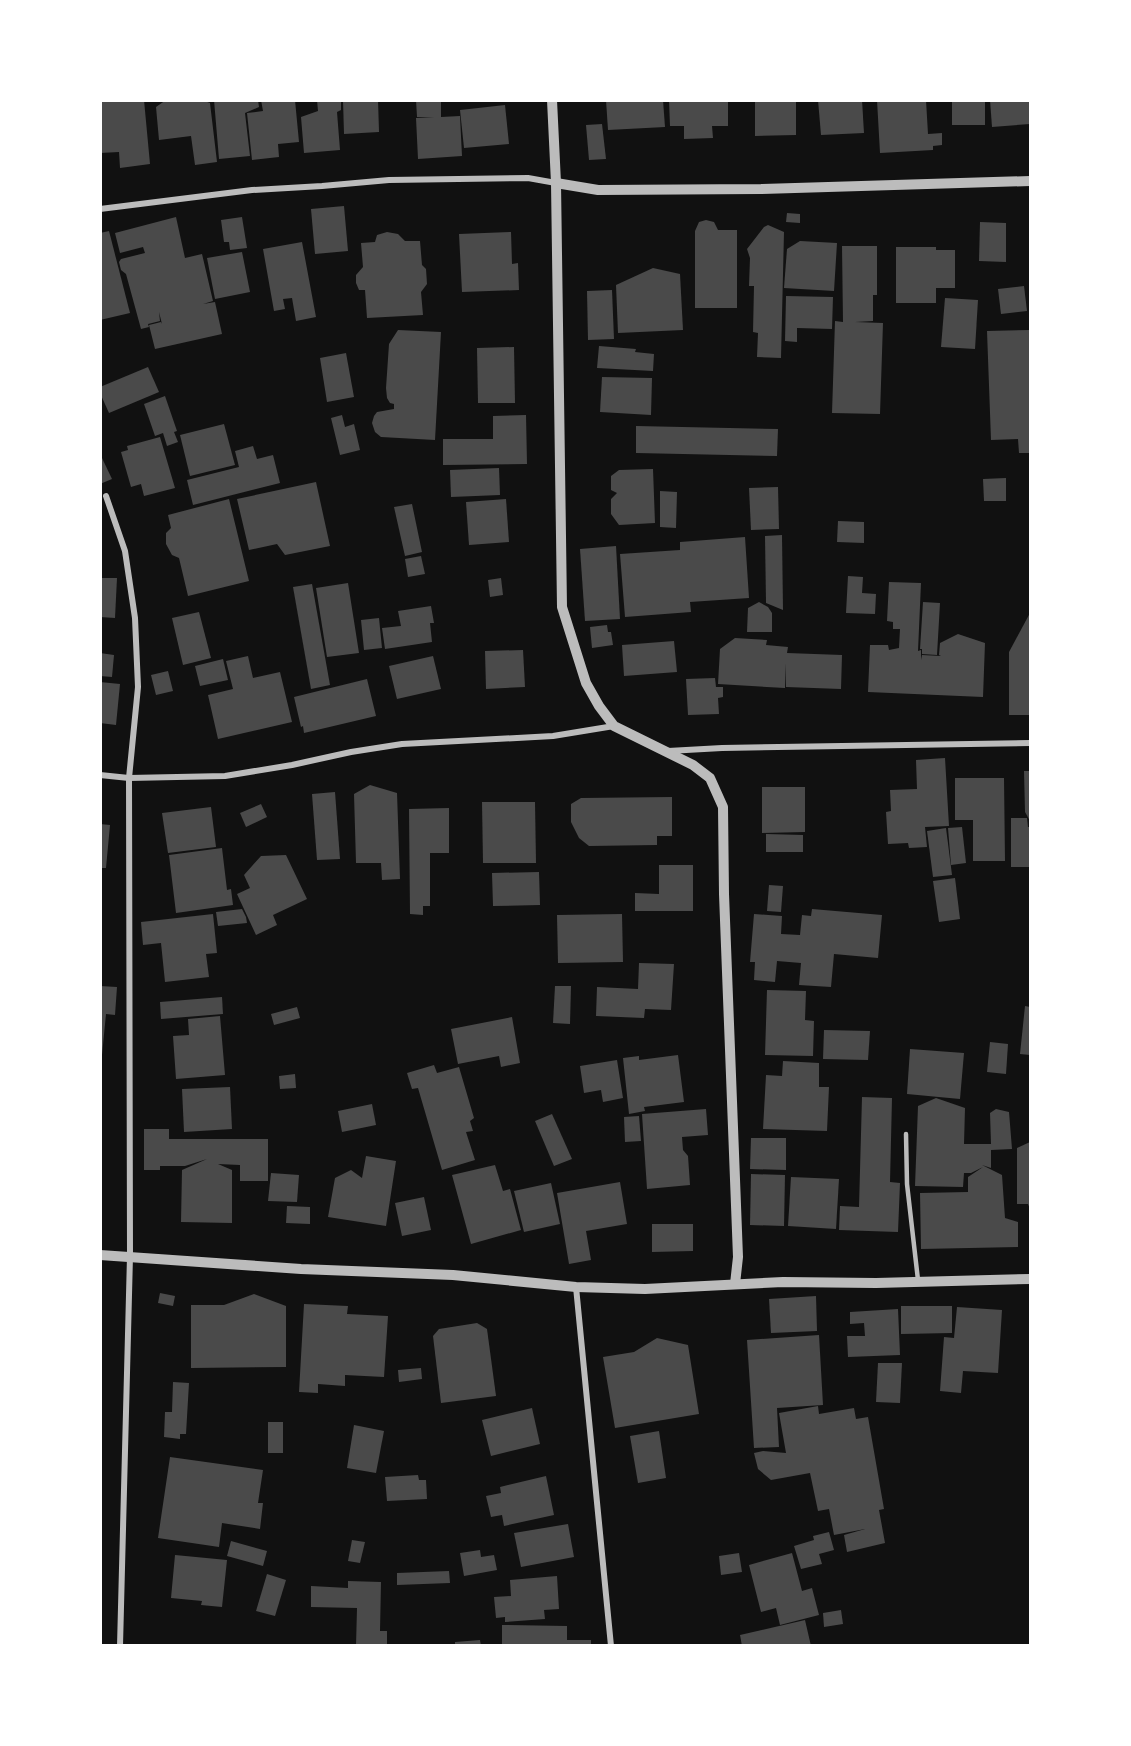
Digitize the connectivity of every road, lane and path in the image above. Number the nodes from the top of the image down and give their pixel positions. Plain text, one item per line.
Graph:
1 (552, 100) edge
2 (1030, 181) edge
3 (556, 183) junction
4 (100, 209) edge
5 (106, 496) dead end
6 (614, 726) junction
7 (1030, 743) edge
8 (663, 751) junction
9 (100, 775) edge
10 (129, 778) junction
11 (906, 1134) dead end
12 (100, 1255) edge
13 (130, 1256) junction
14 (1030, 1279) edge
15 (918, 1282) junction
16 (735, 1284) junction
17 (576, 1287) junction
18 (120, 1646) edge
19 (611, 1646) edge

1 - 3 street
2 - 3 street
3 - 4 street
3 - 6 street
5 - 10 street
6 - 8 street
6 - 10 street
7 - 8 street
8 - 16 street
9 - 10 street
10 - 13 street
11 - 15 lane
12 - 13 street
13 - 17 street
13 - 18 street
14 - 15 street
15 - 16 street
16 - 17 street
17 - 19 street

